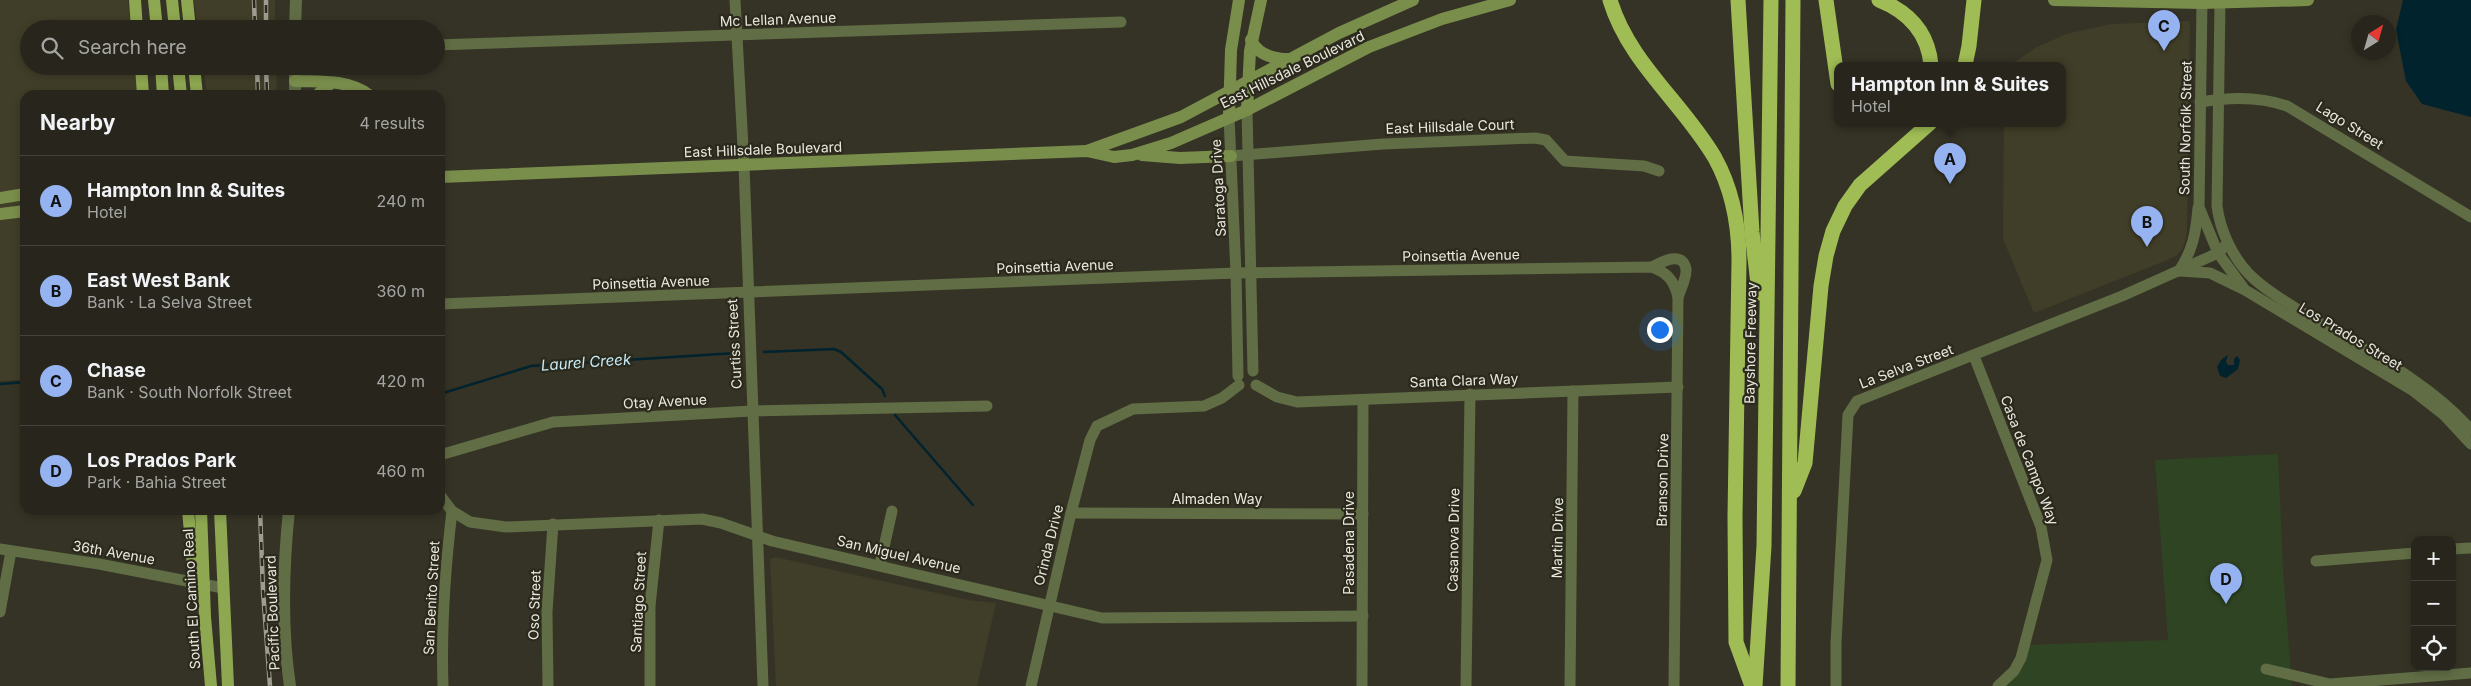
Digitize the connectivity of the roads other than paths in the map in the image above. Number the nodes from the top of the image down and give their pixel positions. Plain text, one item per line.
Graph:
1 (134, 0) edge
2 (154, 0) edge
3 (172, 0) edge
4 (187, 0) edge
5 (296, 0) edge
6 (735, 0) edge
7 (1239, 0) edge
8 (1261, 0) edge
9 (1413, 0) edge
10 (1510, 0) edge
11 (1610, 0) edge
12 (1738, 0) edge
13 (1770, 0) edge
14 (1793, 0) edge
15 (1826, 0) edge
16 (1879, 0) edge
17 (1974, 0) edge
18 (2054, 0) edge
19 (2308, 0) edge
20 (2202, 1) edge
21 (2220, 1) edge
22 (136, 20) edge
23 (156, 20) edge
24 (174, 20) edge
25 (189, 20) edge
26 (295, 20) edge
27 (1120, 22) dead end
28 (736, 35) junction
29 (1252, 40) junction
30 (445, 45) edge
31 (1289, 59) junction
32 (1835, 62) edge
33 (1930, 62) edge
34 (1965, 62) edge
35 (142, 75) edge
36 (162, 75) edge
37 (179, 75) edge
38 (195, 75) edge
39 (295, 75) edge
40 (295, 81) junction
41 (1247, 82) junction
42 (331, 83) junction
43 (143, 90) edge
44 (163, 90) edge
45 (180, 90) edge
46 (196, 90) edge
47 (295, 90) edge
48 (323, 90) edge
49 (360, 90) edge
50 (1229, 92) junction
51 (2220, 98) junction
52 (2200, 102) junction
53 (1247, 110) junction
54 (1229, 117) junction
55 (1925, 127) edge
56 (1087, 150) junction
57 (1132, 154) junction
58 (1248, 155) junction
59 (1231, 156) junction
60 (744, 164) junction
61 (1659, 171) dead end
62 (445, 177) edge
63 (20, 195) edge
64 (0, 198) edge
65 (2199, 207) junction
66 (20, 212) edge
67 (0, 214) edge
68 (2471, 217) edge
69 (2228, 243) junction
70 (2218, 253) junction
71 (1652, 267) junction
72 (2179, 271) junction
73 (1236, 273) junction
74 (1250, 273) junction
75 (1670, 276) joint
76 (2245, 290) junction
77 (747, 293) junction
78 (1678, 297) junction
79 (445, 304) edge
80 (1766, 354) junction
81 (1974, 356) junction
82 (1253, 371) junction
83 (1238, 381) junction
84 (1256, 385) junction
85 (1678, 387) junction
86 (1573, 391) junction
87 (1470, 394) junction
88 (1363, 400) junction
89 (987, 406) dead end
90 (752, 411) junction
91 (2471, 430) edge
92 (2471, 444) edge
93 (445, 454) edge
94 (1791, 499) junction
95 (445, 502) edge
96 (452, 511) junction
97 (892, 511) dead end
98 (1071, 513) junction
99 (1363, 514) junction
100 (188, 515) edge
101 (202, 515) edge
102 (220, 515) edge
103 (226, 515) edge
104 (289, 515) edge
105 (659, 520) junction
106 (552, 524) junction
107 (757, 535) junction
108 (2471, 548) edge
109 (2456, 549) edge
110 (5, 550) edge
111 (2411, 553) edge
112 (223, 558) junction
113 (2316, 561) dead end
114 (880, 565) junction
115 (204, 584) junction
116 (223, 588) junction
117 (1049, 604) junction
118 (0, 612) edge
119 (1363, 616) junction
120 (2266, 669) dead end
121 (2471, 673) edge
122 (2436, 681) edge
123 (2330, 685) edge
124 (211, 686) edge
125 (228, 686) edge
126 (290, 686) edge
127 (444, 686) edge
128 (548, 686) edge
129 (650, 686) edge
130 (763, 686) edge
131 (1031, 686) edge
132 (1362, 686) edge
133 (1466, 686) edge
134 (1570, 686) edge
135 (1674, 686) edge
136 (1754, 686) edge
137 (1788, 686) edge
138 (1836, 686) edge
139 (1998, 686) edge

1 - 22 main road
2 - 23 main road
3 - 24 main road
4 - 25 main road
5 - 26 street
6 - 28 street, Curtiss Street
7 - 50 main road, Saratoga Drive
8 - 29 main road
9 - 31 main road, East Hillsdale Boulevard
10 - 53 main road, East Hillsdale Boulevard
11 - 136 highway
12 - 80 highway
13 - 80 highway, Bayshore Freeway
14 - 94 highway
15 - 32 highway
16 - 33 highway
17 - 34 highway
18 - 20 main road
19 - 21 main road
20 - 21 main road
20 - 52 street, South Norfolk Street
21 - 51 street
27 - 28 street, Mc Lellan Avenue
28 - 30 street, Mc Lellan Avenue
28 - 60 street, Curtiss Street
29 - 31 main road
29 - 41 main road
31 - 41 main road, East Hillsdale Boulevard
35 - 43 main road
36 - 44 main road
37 - 45 main road
38 - 46 main road
39 - 40 street
40 - 42 main road
40 - 47 street
41 - 50 main road, East Hillsdale Boulevard
41 - 53 main road
42 - 48 main road
42 - 49 main road
50 - 54 main road, Saratoga Drive
50 - 56 main road, East Hillsdale Boulevard
51 - 52 street, Lago Street
51 - 68 street, Lago Street
51 - 69 street
52 - 65 street, South Norfolk Street
53 - 54 main road, East Hillsdale Boulevard
53 - 58 street
54 - 57 main road, East Hillsdale Boulevard
54 - 59 street, Saratoga Drive
55 - 94 highway
56 - 57 main road, East Hillsdale Boulevard
56 - 60 main road, East Hillsdale Boulevard
57 - 59 main road
58 - 59 street, East Hillsdale Court
58 - 61 street, East Hillsdale Court
58 - 74 street
59 - 73 street, Saratoga Drive
60 - 62 main road, East Hillsdale Boulevard
60 - 77 street, Curtiss Street
63 - 64 main road
65 - 70 street, South Norfolk Street
65 - 72 street
66 - 67 main road
69 - 70 street, La Selva Street
69 - 91 street, Los Prados Street
70 - 72 street, La Selva Street
70 - 76 street, Los Prados Street
71 - 74 street, Poinsettia Avenue
71 - 75 street, Poinsettia Avenue
71 - 78 street
72 - 76 street
72 - 81 street, La Selva Street
73 - 74 street, Poinsettia Avenue
73 - 77 street, Poinsettia Avenue
73 - 83 street, Saratoga Drive
74 - 82 street
75 - 78 street, Branson Drive
76 - 92 street, Los Prados Street
77 - 79 street, Poinsettia Avenue
77 - 90 street, Curtiss Street
78 - 85 street, Branson Drive
80 - 136 highway, Bayshore Freeway
81 - 138 street, La Selva Street
81 - 139 street, Casa de Campo Way
82 - 83 street
82 - 84 street
83 - 84 street
83 - 98 street, Orinda Drive
84 - 88 street, Santa Clara Way
85 - 86 street, Santa Clara Way
85 - 135 street, Branson Drive
86 - 87 street, Santa Clara Way
86 - 134 street, Martin Drive
87 - 88 street, Santa Clara Way
87 - 133 street, Casanova Drive
88 - 99 street, Pasadena Drive
89 - 90 street, Otay Avenue
90 - 93 street, Otay Avenue
90 - 107 street, Curtiss Street
94 - 137 highway
95 - 96 street, San Miguel Avenue
96 - 106 street, San Miguel Avenue
96 - 127 street, San Benito Street
97 - 114 street
98 - 99 street, Almaden Way
98 - 117 street, Orinda Drive
99 - 119 street, Pasadena Drive
100 - 115 main road
101 - 115 main road, South El Camino Real
102 - 112 main road
103 - 112 main road
104 - 126 street, Pacific Boulevard
105 - 106 street, San Miguel Avenue
105 - 107 street, San Miguel Avenue
105 - 129 street, Santiago Street
106 - 128 street, Oso Street
107 - 114 street, San Miguel Avenue
107 - 130 street, Curtiss Street
108 - 109 street
110 - 115 street, 36th Avenue
110 - 118 street
111 - 113 street
112 - 116 main road
114 - 117 street, San Miguel Avenue
115 - 116 street, 36th Avenue
115 - 124 main road, South El Camino Real
116 - 125 main road
117 - 119 street, San Miguel Avenue
117 - 131 street, Orinda Drive
119 - 132 street, Pasadena Drive
120 - 123 street
121 - 122 street
122 - 123 street

